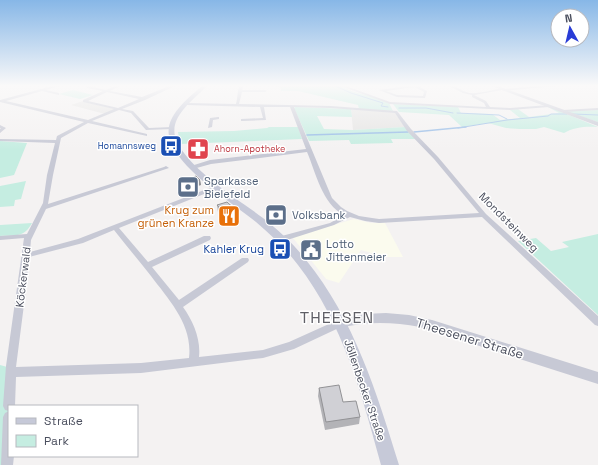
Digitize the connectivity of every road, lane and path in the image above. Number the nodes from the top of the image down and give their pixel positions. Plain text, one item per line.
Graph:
1 (262, 106) edge
2 (291, 106) edge
3 (24, 107) edge
4 (110, 107) edge
5 (126, 107) edge
6 (185, 107) edge
7 (196, 107) edge
8 (230, 107) edge
9 (319, 107) edge
10 (481, 107) edge
11 (488, 107) joint
12 (537, 107) edge
13 (551, 107) edge
14 (120, 109) junction
15 (598, 110) edge
16 (211, 111) junction
17 (563, 111) junction
18 (218, 118) dead end
19 (243, 120) dead end
20 (86, 122) junction
21 (598, 124) edge
22 (0, 126) edge
23 (210, 127) dead end
24 (172, 128) junction
25 (0, 132) edge
26 (145, 135) dead end
27 (0, 140) edge
28 (58, 142) junction
29 (310, 150) junction
30 (193, 167) junction
31 (166, 168) dead end
32 (217, 187) junction
33 (44, 208) junction
34 (349, 215) junction
35 (484, 215) junction
36 (115, 227) junction
37 (28, 236) junction
38 (0, 238) edge
39 (207, 238) dead end
40 (281, 239) junction
41 (26, 255) junction
42 (245, 260) dead end
43 (146, 266) junction
44 (178, 306) junction
45 (598, 322) edge
46 (340, 323) junction
47 (194, 362) junction
48 (11, 372) junction
49 (598, 378) edge
50 (10, 405) edge
51 (8, 441) edge
52 (7, 465) edge
53 (390, 465) edge

1 - 19 street
2 - 29 street
3 - 20 street
4 - 14 street
5 - 14 street
6 - 24 main road
7 - 16 street
8 - 16 street
9 - 35 street, Mondsteinweg
10 - 11 street
11 - 12 street
13 - 17 street
14 - 20 street
14 - 24 street
15 - 17 street
16 - 18 street
16 - 23 street
17 - 21 street
20 - 26 street
20 - 28 street
22 - 25 street
24 - 30 main road, Jöllenbecker Straße
27 - 28 street
28 - 33 street, Köckerwald
29 - 30 street
29 - 34 street
30 - 32 main road, Jöllenbecker Straße
31 - 33 street
32 - 36 street
32 - 40 main road, Jöllenbecker Straße
33 - 37 street, Köckerwald
34 - 35 street
34 - 40 street
35 - 45 street, Mondsteinweg
36 - 41 street
36 - 43 street
37 - 38 street
37 - 41 street, Köckerwald
39 - 43 street
40 - 46 main road, Jöllenbecker Straße
41 - 48 street, Köckerwald
42 - 44 street
43 - 44 street
44 - 47 street
46 - 47 street
46 - 49 street, Theesener Straße
46 - 53 main road, Jöllenbecker Straße
47 - 48 street
48 - 50 street, Köckerwald
51 - 52 street

